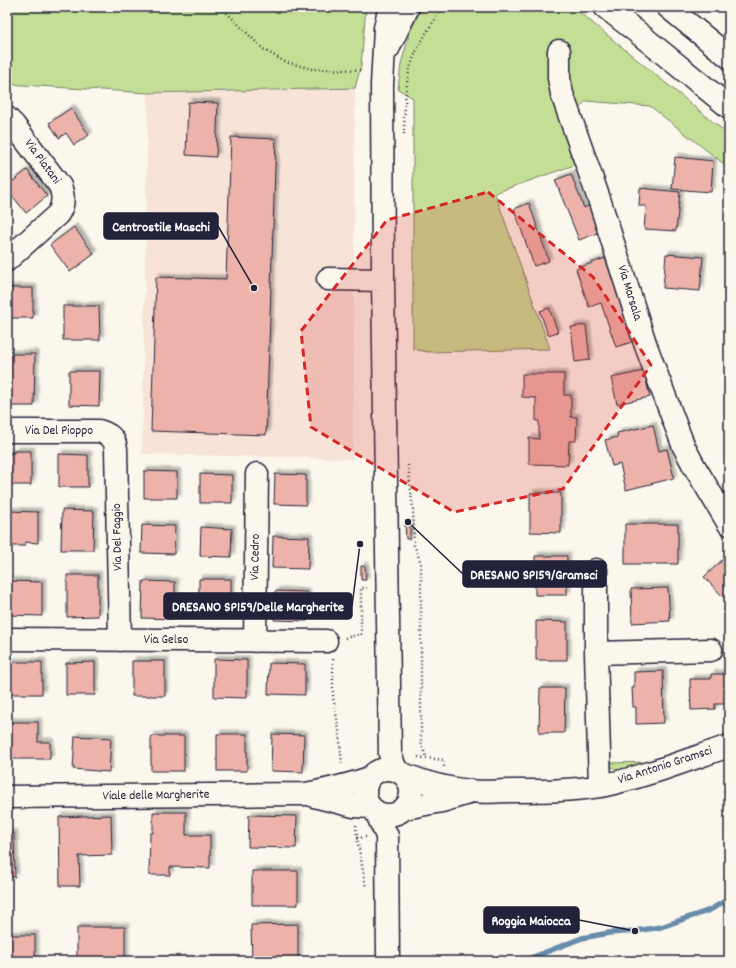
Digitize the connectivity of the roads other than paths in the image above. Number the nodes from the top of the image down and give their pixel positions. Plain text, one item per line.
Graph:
1 (390, 7) edge
2 (408, 7) edge
3 (604, 7) edge
4 (668, 7) edge
5 (560, 51) dead end
6 (729, 57) edge
7 (374, 69) junction
8 (729, 107) edge
9 (7, 118) edge
10 (7, 260) edge
11 (328, 279) dead end
12 (383, 280) junction
13 (7, 431) edge
14 (110, 436) joint
15 (257, 474) dead end
16 (729, 524) edge
17 (596, 570) dead end
18 (7, 639) edge
19 (120, 640) junction
20 (254, 640) junction
21 (329, 641) road end
22 (711, 650) dead end
23 (596, 653) junction
24 (729, 746) edge
25 (388, 769) junction
26 (600, 786) junction
27 (471, 792) junction
28 (305, 794) junction
29 (7, 798) edge
30 (373, 809) junction
31 (402, 810) junction
32 (387, 836) junction
33 (388, 961) edge

1 - 7 street
2 - 7 street
3 - 8 street
4 - 6 street
5 - 16 street, Via Marsala
7 - 12 street
9 - 10 street, Via Platani
11 - 12 street
12 - 25 street
13 - 14 street, Via Del Pioppo
14 - 19 street, Via Del Faggio
15 - 20 street, Via Cedro
17 - 23 street, Via Antonio Gramsci
18 - 19 street, Via Gelso
19 - 20 street, Via Gelso
20 - 21 street, Via Gelso
22 - 23 street
23 - 26 street, Via Antonio Gramsci
24 - 26 street, Via Antonio Gramsci
25 - 27 street, Via Antonio Gramsci
25 - 28 street, Viale delle Margherite
25 - 30 street
25 - 31 street
26 - 27 street, Via Antonio Gramsci
27 - 31 street, Via Antonio Gramsci
28 - 29 street, Viale delle Margherite
28 - 30 street, Viale delle Margherite
30 - 31 street
30 - 32 street
31 - 32 street
32 - 33 street

